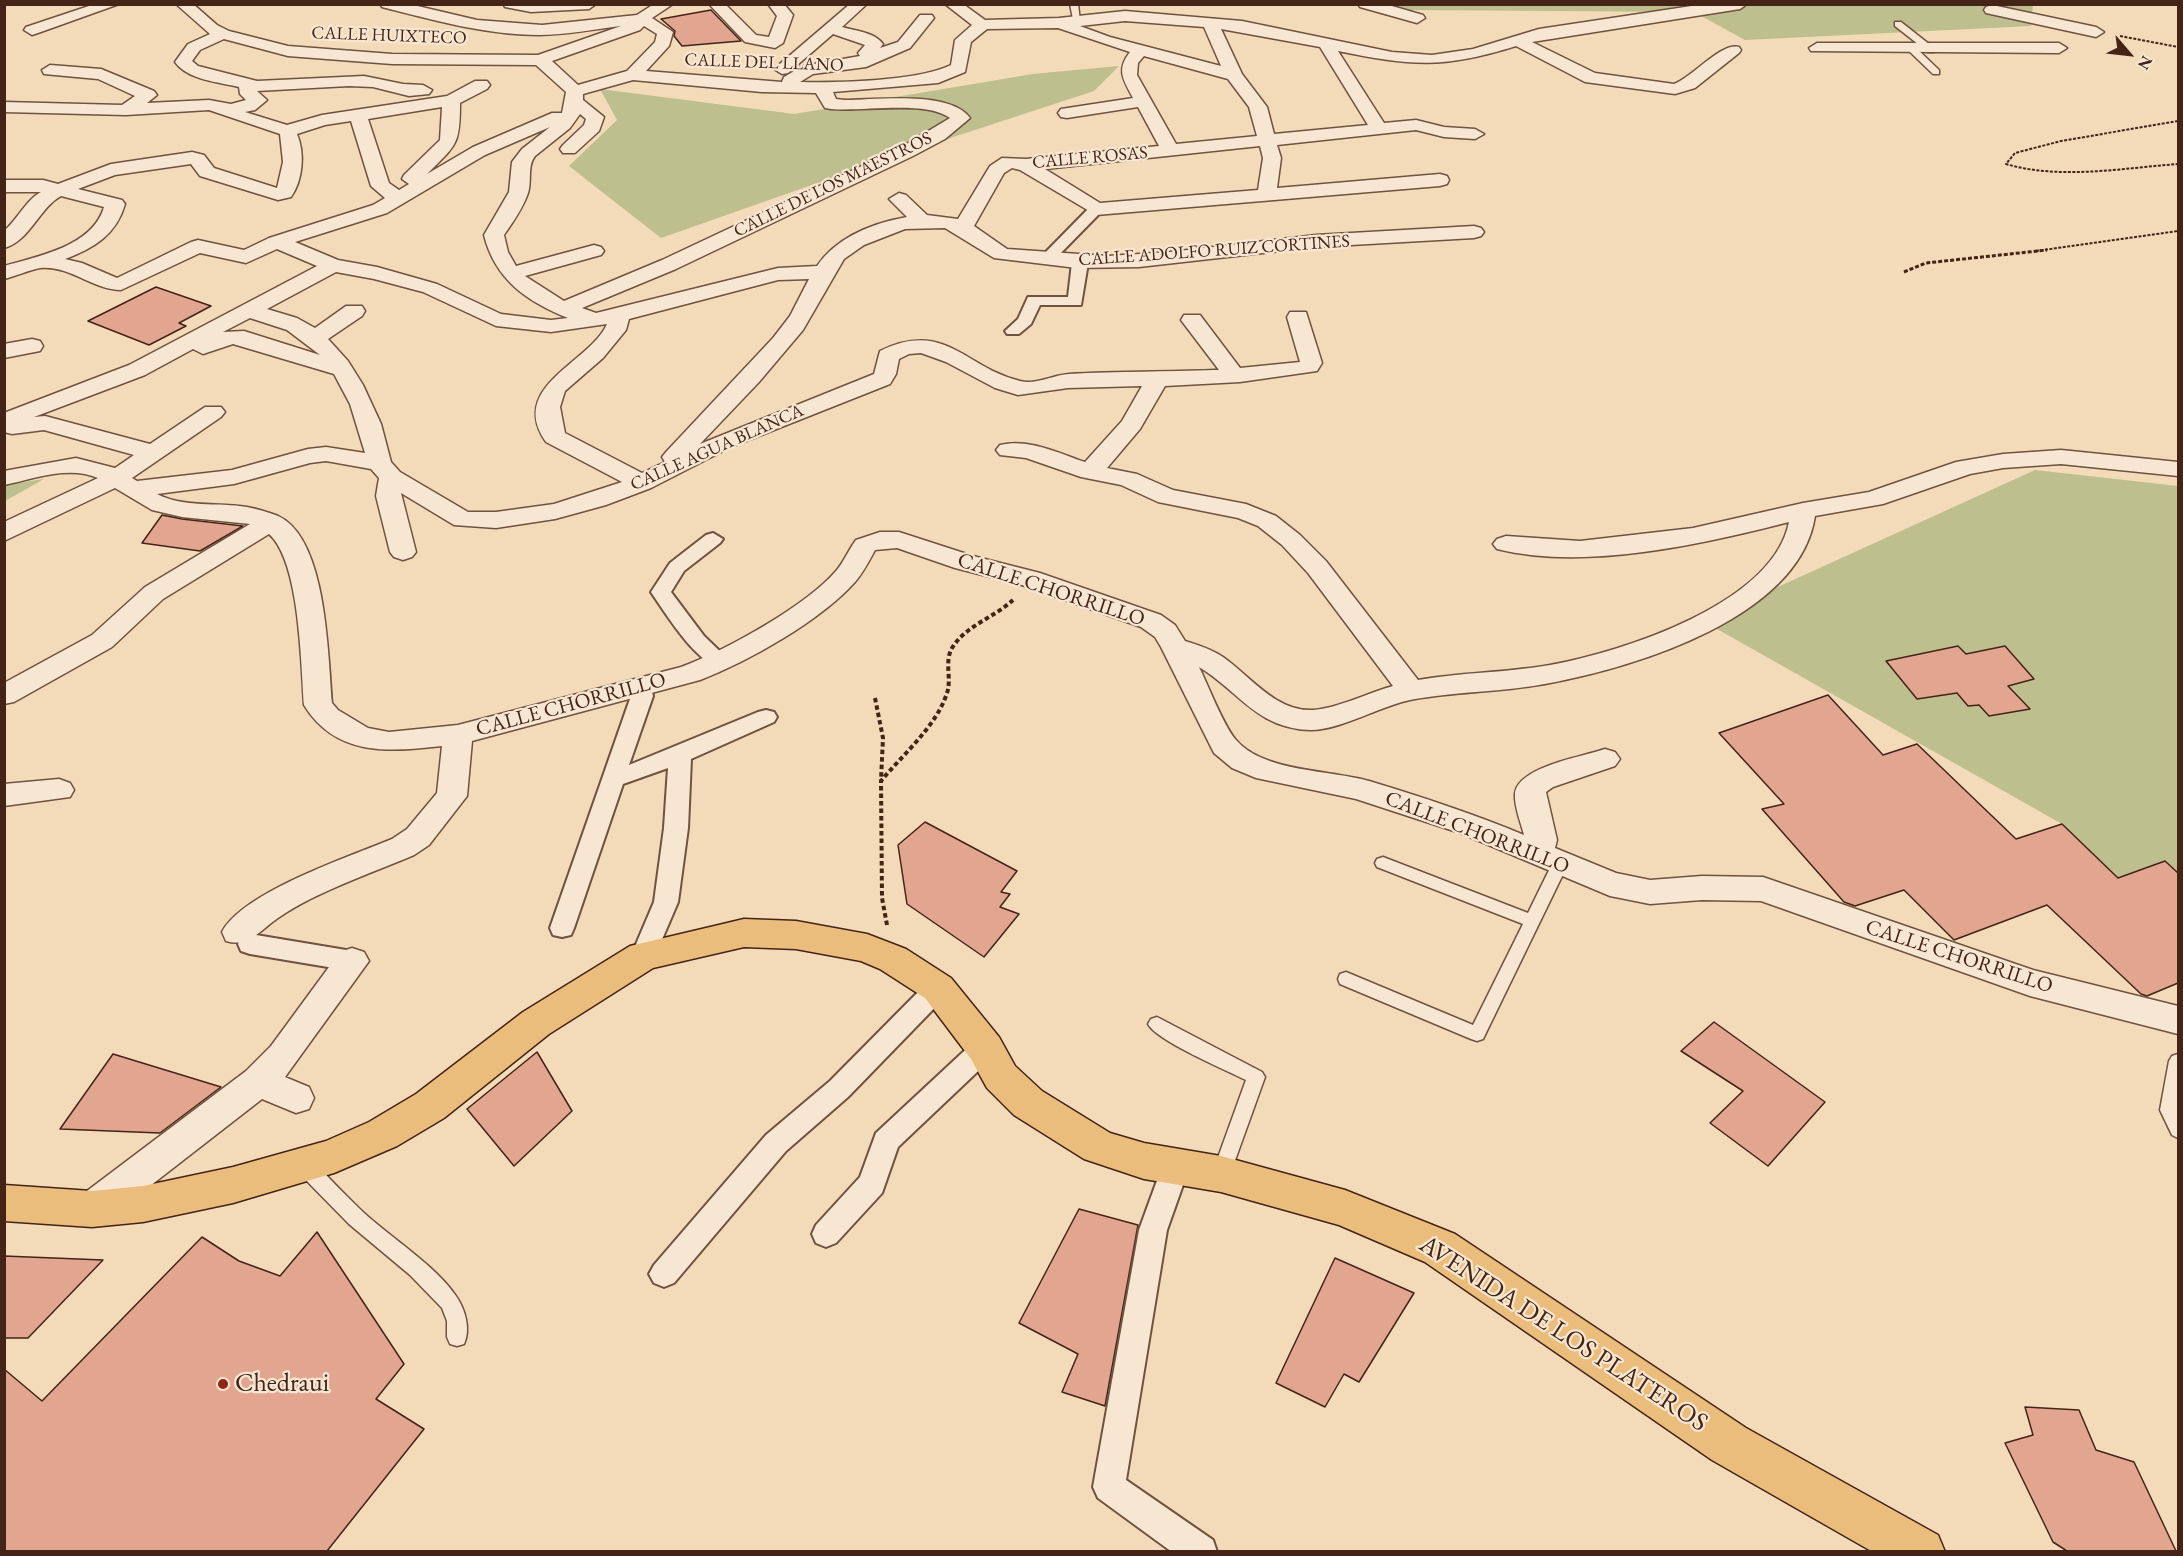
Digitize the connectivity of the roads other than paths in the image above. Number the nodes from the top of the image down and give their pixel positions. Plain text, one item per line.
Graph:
1 (112, 4) edge
2 (183, 4) edge
3 (387, 4) edge
4 (473, 4) edge
5 (510, 4) edge
6 (589, 4) edge
7 (666, 4) edge
8 (716, 4) edge
9 (776, 4) edge
10 (860, 4) edge
11 (952, 4) edge
12 (1176, 4) edge
13 (1365, 4) edge
14 (1740, 4) edge
15 (1989, 7) edge
16 (1076, 12) edge
17 (440, 17) junction
18 (926, 18) dead end
19 (1417, 18) dead end
20 (642, 19) junction
21 (1209, 22) junction
22 (1059, 23) junction
23 (982, 24) junction
24 (1898, 24) dead end
25 (831, 29) junction
26 (32, 30) dead end
27 (2096, 32) road end
28 (223, 34) junction
29 (1516, 41) junction
30 (1324, 42) junction
31 (776, 43) junction
32 (1817, 48) dead end
33 (1912, 49) junction
34 (1140, 50) junction
35 (1733, 50) dead end
36 (1931, 50) junction
37 (872, 55) junction
38 (392, 59) junction
39 (540, 60) junction
40 (50, 70) dead end
41 (1936, 72) dead end
42 (633, 75) junction
43 (1233, 75) junction
44 (792, 79) junction
45 (253, 85) junction
46 (481, 85) dead end
47 (826, 88) junction
48 (423, 90) junction
49 (451, 101) junction
50 (575, 101) junction
51 (1144, 101) junction
52 (209, 105) junction
53 (4, 107) edge
54 (126, 110) junction
55 (1067, 113) dead end
56 (358, 116) junction
57 (1380, 130) junction
58 (287, 131) junction
59 (1475, 134) dead end
60 (1268, 139) junction
61 (569, 149) dead end
62 (1171, 152) junction
63 (1012, 157) junction
64 (1440, 180) dead end
65 (4, 186) edge
66 (59, 189) junction
67 (82, 195) junction
68 (1267, 196) junction
69 (398, 198) junction
70 (899, 199) dead end
71 (36, 209) junction
72 (1096, 209) junction
73 (921, 220) junction
74 (1283, 226) dead end
75 (963, 228) junction
76 (1474, 232) dead end
77 (4, 242) edge
78 (276, 242) junction
79 (1296, 243) junction
80 (594, 251) dead end
81 (1046, 260) junction
82 (40, 262) junction
83 (1080, 263) junction
84 (333, 265) junction
85 (824, 272) junction
86 (4, 273) edge
87 (512, 273) junction
88 (561, 309) junction
89 (246, 311) junction
90 (354, 311) dead end
91 (619, 315) junction
92 (1298, 317) dead end
93 (594, 320) junction
94 (1192, 320) dead end
95 (1013, 332) dead end
96 (315, 338) junction
97 (32, 346) dead end
98 (4, 351) edge
99 (340, 369) junction
100 (1234, 375) junction
101 (1156, 381) junction
102 (97, 389) junction
103 (213, 412) dead end
104 (4, 422) edge
105 (45, 423) junction
106 (4, 428) edge
107 (1008, 450) dead end
108 (151, 452) junction
109 (2178, 469) edge
110 (385, 470) junction
111 (1089, 472) junction
112 (4, 478) edge
113 (649, 479) junction
114 (126, 484) junction
115 (1803, 510) junction
116 (271, 522) junction
117 (4, 533) edge
118 (713, 539) dead end
119 (1506, 544) dead end
120 (403, 552) dead end
121 (1175, 646) junction
122 (721, 662) junction
123 (642, 686) junction
124 (1412, 690) junction
125 (4, 695) edge
126 (766, 717) dead end
127 (458, 735) junction
128 (680, 755) junction
129 (1605, 759) dead end
130 (614, 779) junction
131 (59, 790) dead end
132 (4, 795) edge
133 (1549, 860) junction
134 (1383, 863) dead end
135 (1532, 921) junction
136 (562, 928) dead end
137 (244, 938) joint
138 (644, 956) junction
139 (352, 961) joint
140 (1346, 979) dead end
141 (938, 988) junction
142 (2178, 1020) edge
143 (1157, 1024) dead end
144 (985, 1048) junction
145 (2178, 1061) edge
146 (259, 1081) junction
147 (296, 1098) dead end
148 (2178, 1130) edge
149 (304, 1165) junction
150 (1176, 1165) junction
151 (1221, 1174) junction
152 (4, 1203) edge
153 (92, 1209) junction
154 (826, 1234) dead end
155 (664, 1274) dead end
156 (457, 1337) dead end
157 (1201, 1551) edge
158 (1921, 1551) edge

1 - 26 street
2 - 28 street, CALLE HUIXTECO
3 - 17 street
4 - 17 street
5 - 6 street
7 - 20 street, CALLE HUIXTECO
8 - 31 street
9 - 31 street
10 - 25 street
11 - 23 street
12 - 21 street
13 - 19 street
14 - 29 street
15 - 27 street
15 - 36 street
16 - 21 street
16 - 22 street
17 - 20 street
18 - 37 street
20 - 39 street, CALLE HUIXTECO
20 - 42 street
21 - 30 street
21 - 43 street
22 - 23 street
22 - 34 street
23 - 47 street, CALLE DEL LLANO
24 - 36 lane
25 - 37 street
25 - 44 street
28 - 38 street, CALLE HUIXTECO
28 - 45 street
29 - 30 street
29 - 35 street
30 - 57 street
31 - 44 street
32 - 33 street
33 - 36 street
33 - 41 lane
34 - 43 street
34 - 51 street
37 - 44 street
38 - 39 street, CALLE HUIXTECO
38 - 48 street
39 - 50 street
40 - 54 street
42 - 44 street, CALLE DEL LLANO
42 - 50 street, CALLE DEL LLANO
43 - 60 street
44 - 47 street, CALLE DEL LLANO
45 - 48 street
45 - 52 street
46 - 49 street
47 - 88 street, CALLE DE LOS MAESTROS
48 - 49 street
49 - 56 street
49 - 69 street
50 - 61 street
50 - 69 street, CALLE DEL LLANO
50 - 87 street
51 - 55 street
51 - 62 street
52 - 54 street
52 - 58 street
53 - 54 street
56 - 58 street
56 - 69 street
57 - 59 street, CALLE ROSAS
57 - 60 street, CALLE ROSAS
58 - 66 street
60 - 62 street, CALLE ROSAS
60 - 68 street
62 - 63 street, CALLE ROSAS
63 - 72 street
63 - 75 street
64 - 68 street
65 - 66 street
66 - 67 street
66 - 71 street
67 - 71 street
67 - 82 street
68 - 72 street
69 - 78 street, CALLE DEL LLANO
70 - 73 street
71 - 77 street
72 - 81 street
73 - 75 street
73 - 85 street
74 - 79 street
75 - 81 street, CALLE ADOLFO RUIZ CORTINES
76 - 79 street, CALLE ADOLFO RUIZ CORTINES
78 - 82 street, CALLE DEL LLANO
78 - 84 street
79 - 83 street, CALLE ADOLFO RUIZ CORTINES
80 - 87 street
81 - 83 street, CALLE ADOLFO RUIZ CORTINES
82 - 86 street
83 - 95 street
84 - 89 street
84 - 93 street
85 - 91 street
85 - 113 street
87 - 88 street
88 - 93 street
89 - 96 street
89 - 102 street
90 - 96 street
91 - 93 street
91 - 113 street
92 - 100 street, CALLE AGUA BLANCA
94 - 100 street
96 - 99 street
97 - 98 street
99 - 102 street
99 - 110 street
100 - 101 street, CALLE AGUA BLANCA
101 - 111 street
101 - 113 street, CALLE AGUA BLANCA
102 - 104 street
102 - 105 street
103 - 108 street
105 - 106 street
105 - 108 street
107 - 111 street
108 - 114 street
109 - 115 street
110 - 113 street, CALLE AGUA BLANCA
110 - 114 street, CALLE AGUA BLANCA
110 - 120 street
111 - 124 street
112 - 114 street
114 - 116 street
114 - 117 street
115 - 119 street
115 - 124 street
116 - 125 street
116 - 127 street, CALLE CHORRILLO
118 - 122 street
121 - 122 street, CALLE CHORRILLO
121 - 124 street
121 - 133 street, CALLE CHORRILLO
122 - 123 street, CALLE CHORRILLO
123 - 127 street, CALLE CHORRILLO
123 - 130 street
126 - 128 street
127 - 137 street
128 - 130 street
128 - 138 street
129 - 133 street
130 - 136 street
131 - 132 street
133 - 135 lane
133 - 142 street, CALLE CHORRILLO
134 - 135 lane
135 - 140 lane
137 - 139 street
138 - 141 main road, AVENIDA DE LOS PLATEROS
138 - 149 main road, AVENIDA DE LOS PLATEROS
139 - 146 street
141 - 144 main road, AVENIDA DE LOS PLATEROS
141 - 155 street
143 - 151 lane
144 - 150 main road, AVENIDA DE LOS PLATEROS
144 - 154 street
145 - 148 lane
146 - 147 street
146 - 153 street
149 - 153 main road, AVENIDA DE LOS PLATEROS
149 - 156 lane
150 - 151 main road, AVENIDA DE LOS PLATEROS
150 - 157 street
151 - 158 main road, AVENIDA DE LOS PLATEROS
152 - 153 main road, AVENIDA DE LOS PLATEROS

